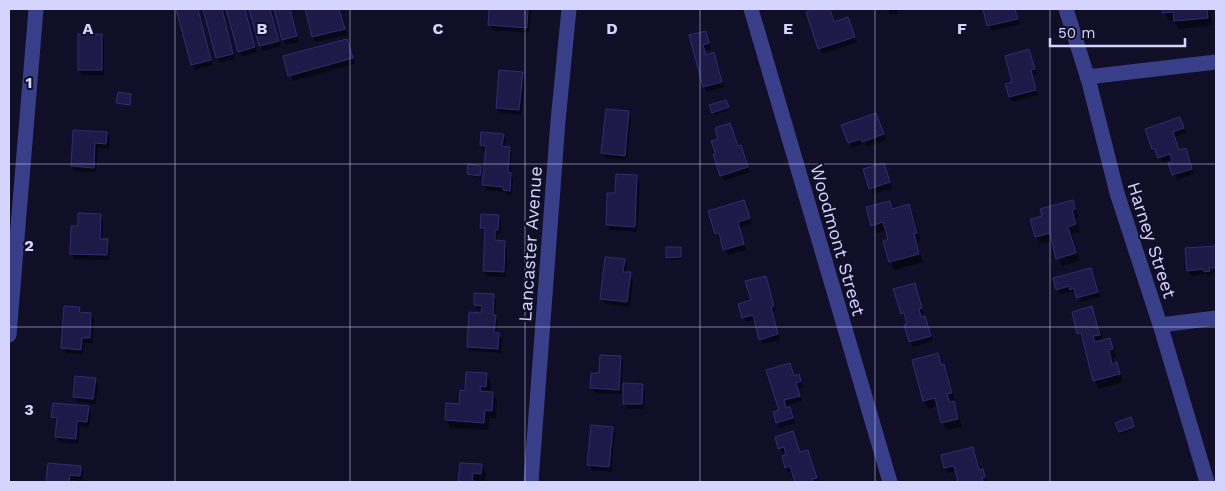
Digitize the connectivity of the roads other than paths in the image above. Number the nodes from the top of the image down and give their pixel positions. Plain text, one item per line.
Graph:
1 (36, 9) edge
2 (569, 9) edge
3 (751, 9) edge
4 (1066, 9) edge
5 (1216, 62) edge
6 (1087, 77) junction
7 (1216, 318) edge
8 (1160, 325) junction
9 (9, 335) edge
10 (531, 482) edge
11 (890, 482) edge
12 (1207, 482) edge

1 - 9 street
2 - 10 street, Lancaster Avenue
3 - 11 street, Woodmont Street
4 - 6 street, Harney Street
5 - 6 street
6 - 8 street, Harney Street
7 - 8 street
8 - 12 street, Harney Street

